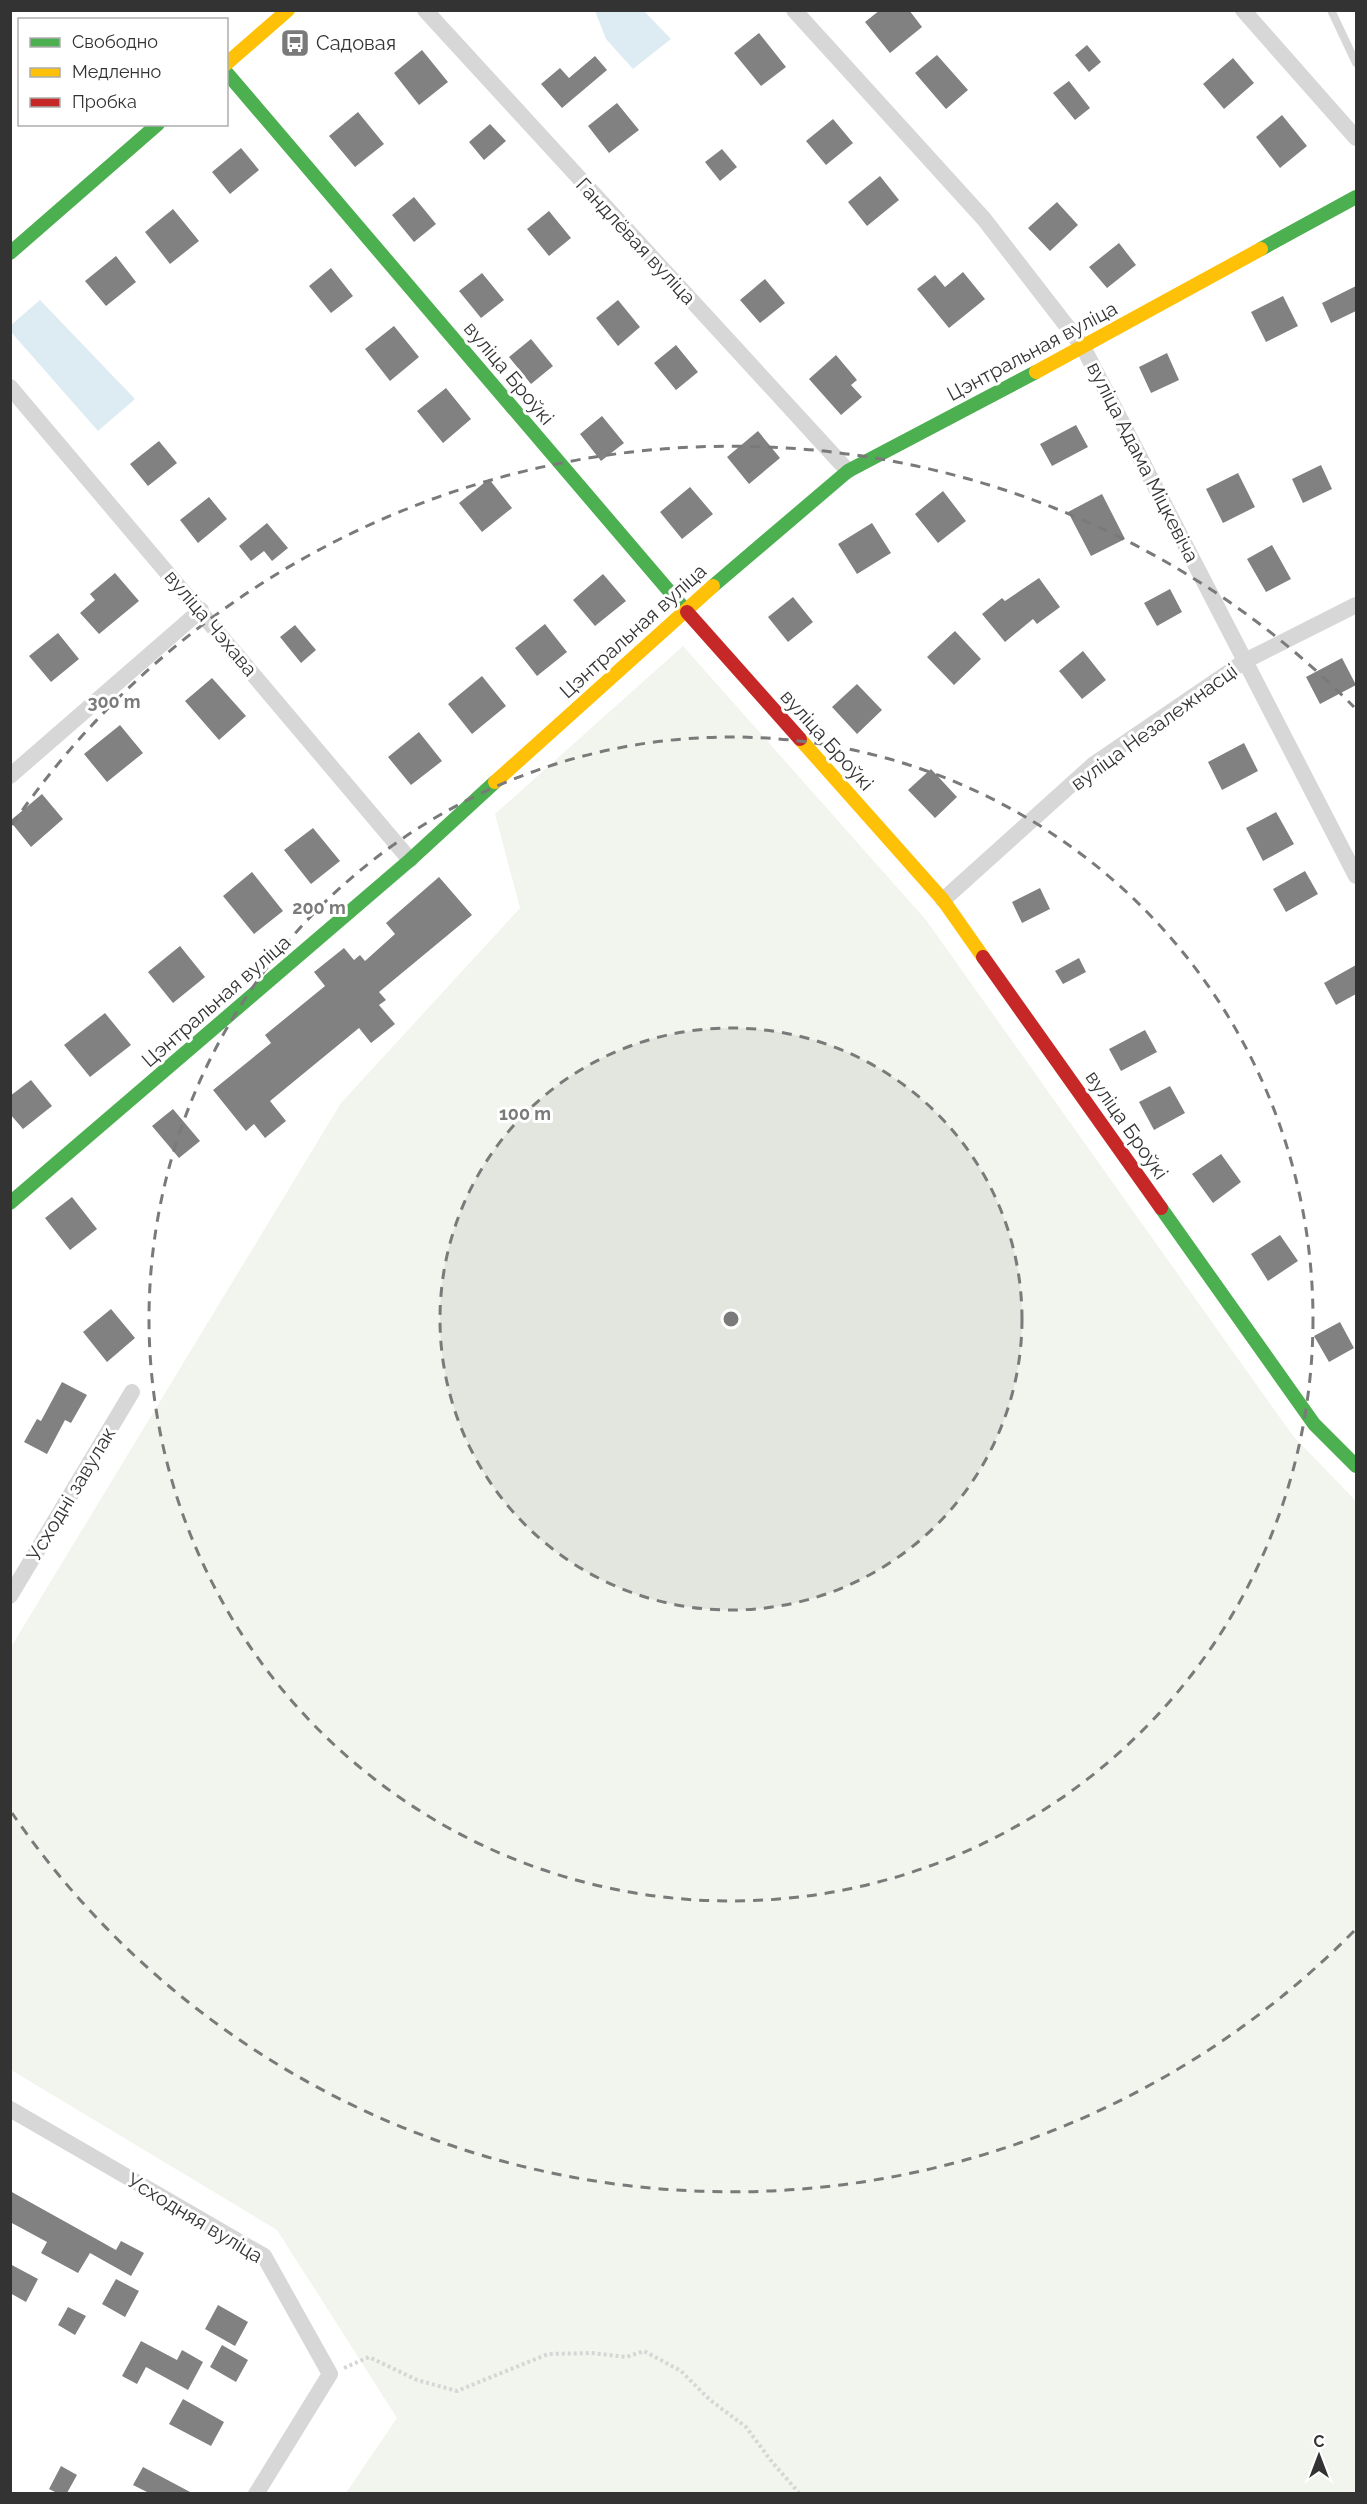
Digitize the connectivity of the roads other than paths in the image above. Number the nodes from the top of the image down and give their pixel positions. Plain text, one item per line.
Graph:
1 (288, 10) edge
2 (425, 10) edge
3 (794, 10) edge
4 (1243, 10) edge
5 (1331, 10) edge
6 (228, 62) edge
7 (1356, 63) edge
8 (228, 74) edge
9 (156, 126) edge
10 (1356, 138) edge
11 (1356, 197) edge
12 (10, 253) edge
13 (1083, 347) junction
14 (10, 387) edge
15 (848, 471) junction
16 (1356, 605) edge
17 (685, 609) junction
18 (201, 610) junction
19 (1245, 661) junction
20 (10, 776) edge
21 (410, 860) junction
22 (1356, 876) edge
23 (943, 900) junction
24 (10, 1203) edge
25 (132, 1392) dead end
26 (1356, 1466) edge
27 (10, 1596) edge
28 (10, 2109) edge
29 (255, 2493) edge

1 - 6 street
2 - 15 street, Гандлёвая вуліца
3 - 13 street, вуліца Адама Міцкевіча
4 - 10 street
5 - 7 lane
8 - 17 street, вуліца Броўкі
9 - 12 street
11 - 13 street, Цэнтральная вуліца
13 - 15 street, Цэнтральная вуліца
13 - 19 street, вуліца Адама Міцкевіча
14 - 18 street, вуліца Чэхава
15 - 17 street, Цэнтральная вуліца
16 - 19 street, вуліца Незалежнасці
17 - 21 street, Цэнтральная вуліца
17 - 23 street, вуліца Броўкі
18 - 20 street
18 - 21 street, вуліца Чэхава
19 - 22 street, вуліца Адама Міцкевіча
19 - 23 street, вуліца Незалежнасці
21 - 24 street, Цэнтральная вуліца
23 - 26 street, вуліца Броўкі
25 - 27 street, Усходні завулак
28 - 29 street, Усходняя вуліца

